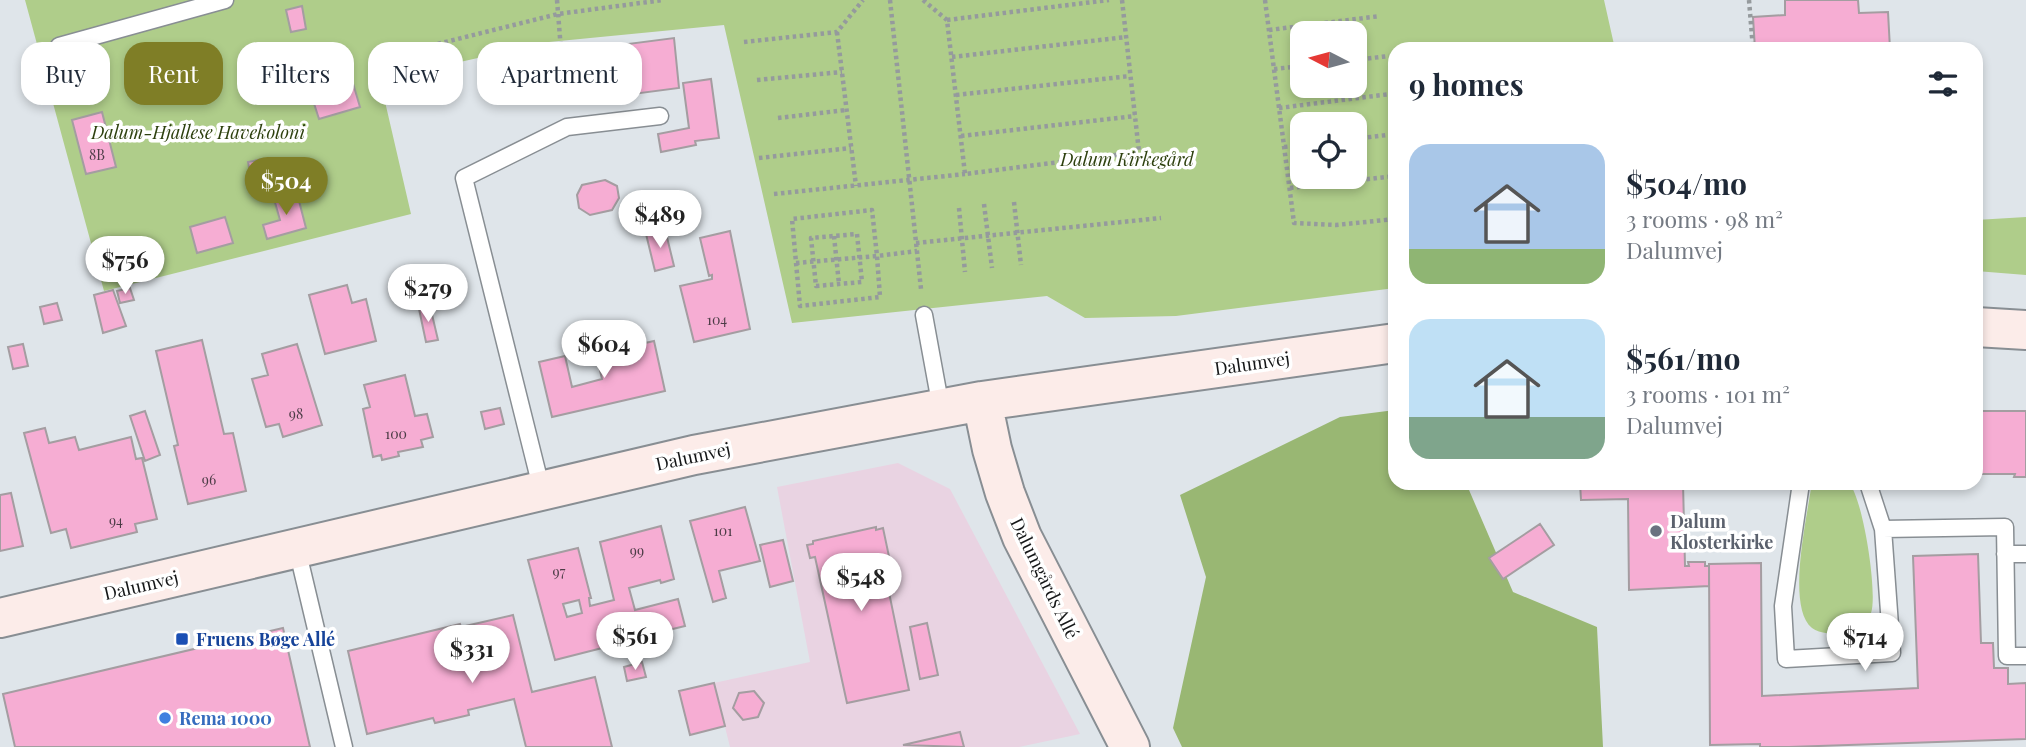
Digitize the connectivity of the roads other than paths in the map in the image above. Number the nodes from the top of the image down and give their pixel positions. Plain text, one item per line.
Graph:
1 (225, 0) edge
2 (73, 42) edge
3 (660, 116) dead end
4 (924, 315) road end
5 (1983, 327) edge
6 (2026, 330) edge
7 (1388, 344) edge
8 (982, 401) junction
9 (941, 408) junction
10 (1800, 490) edge
11 (1870, 490) edge
12 (542, 491) junction
13 (1884, 529) junction
14 (297, 549) junction
15 (2005, 554) junction
16 (2026, 554) edge
17 (0, 618) edge
18 (2026, 656) edge
19 (344, 747) edge
20 (1130, 747) edge

1 - 2 lane
3 - 12 lane
4 - 9 lane
5 - 6 street
7 - 8 street, Dalumvej
8 - 9 street, Dalumvej
8 - 20 street, Dalumgårds Allé
9 - 12 street, Dalumvej
10 - 13 lane
11 - 13 lane
12 - 14 street, Dalumvej
13 - 15 lane
14 - 17 street, Dalumvej
14 - 19 lane
15 - 16 lane
15 - 18 lane

